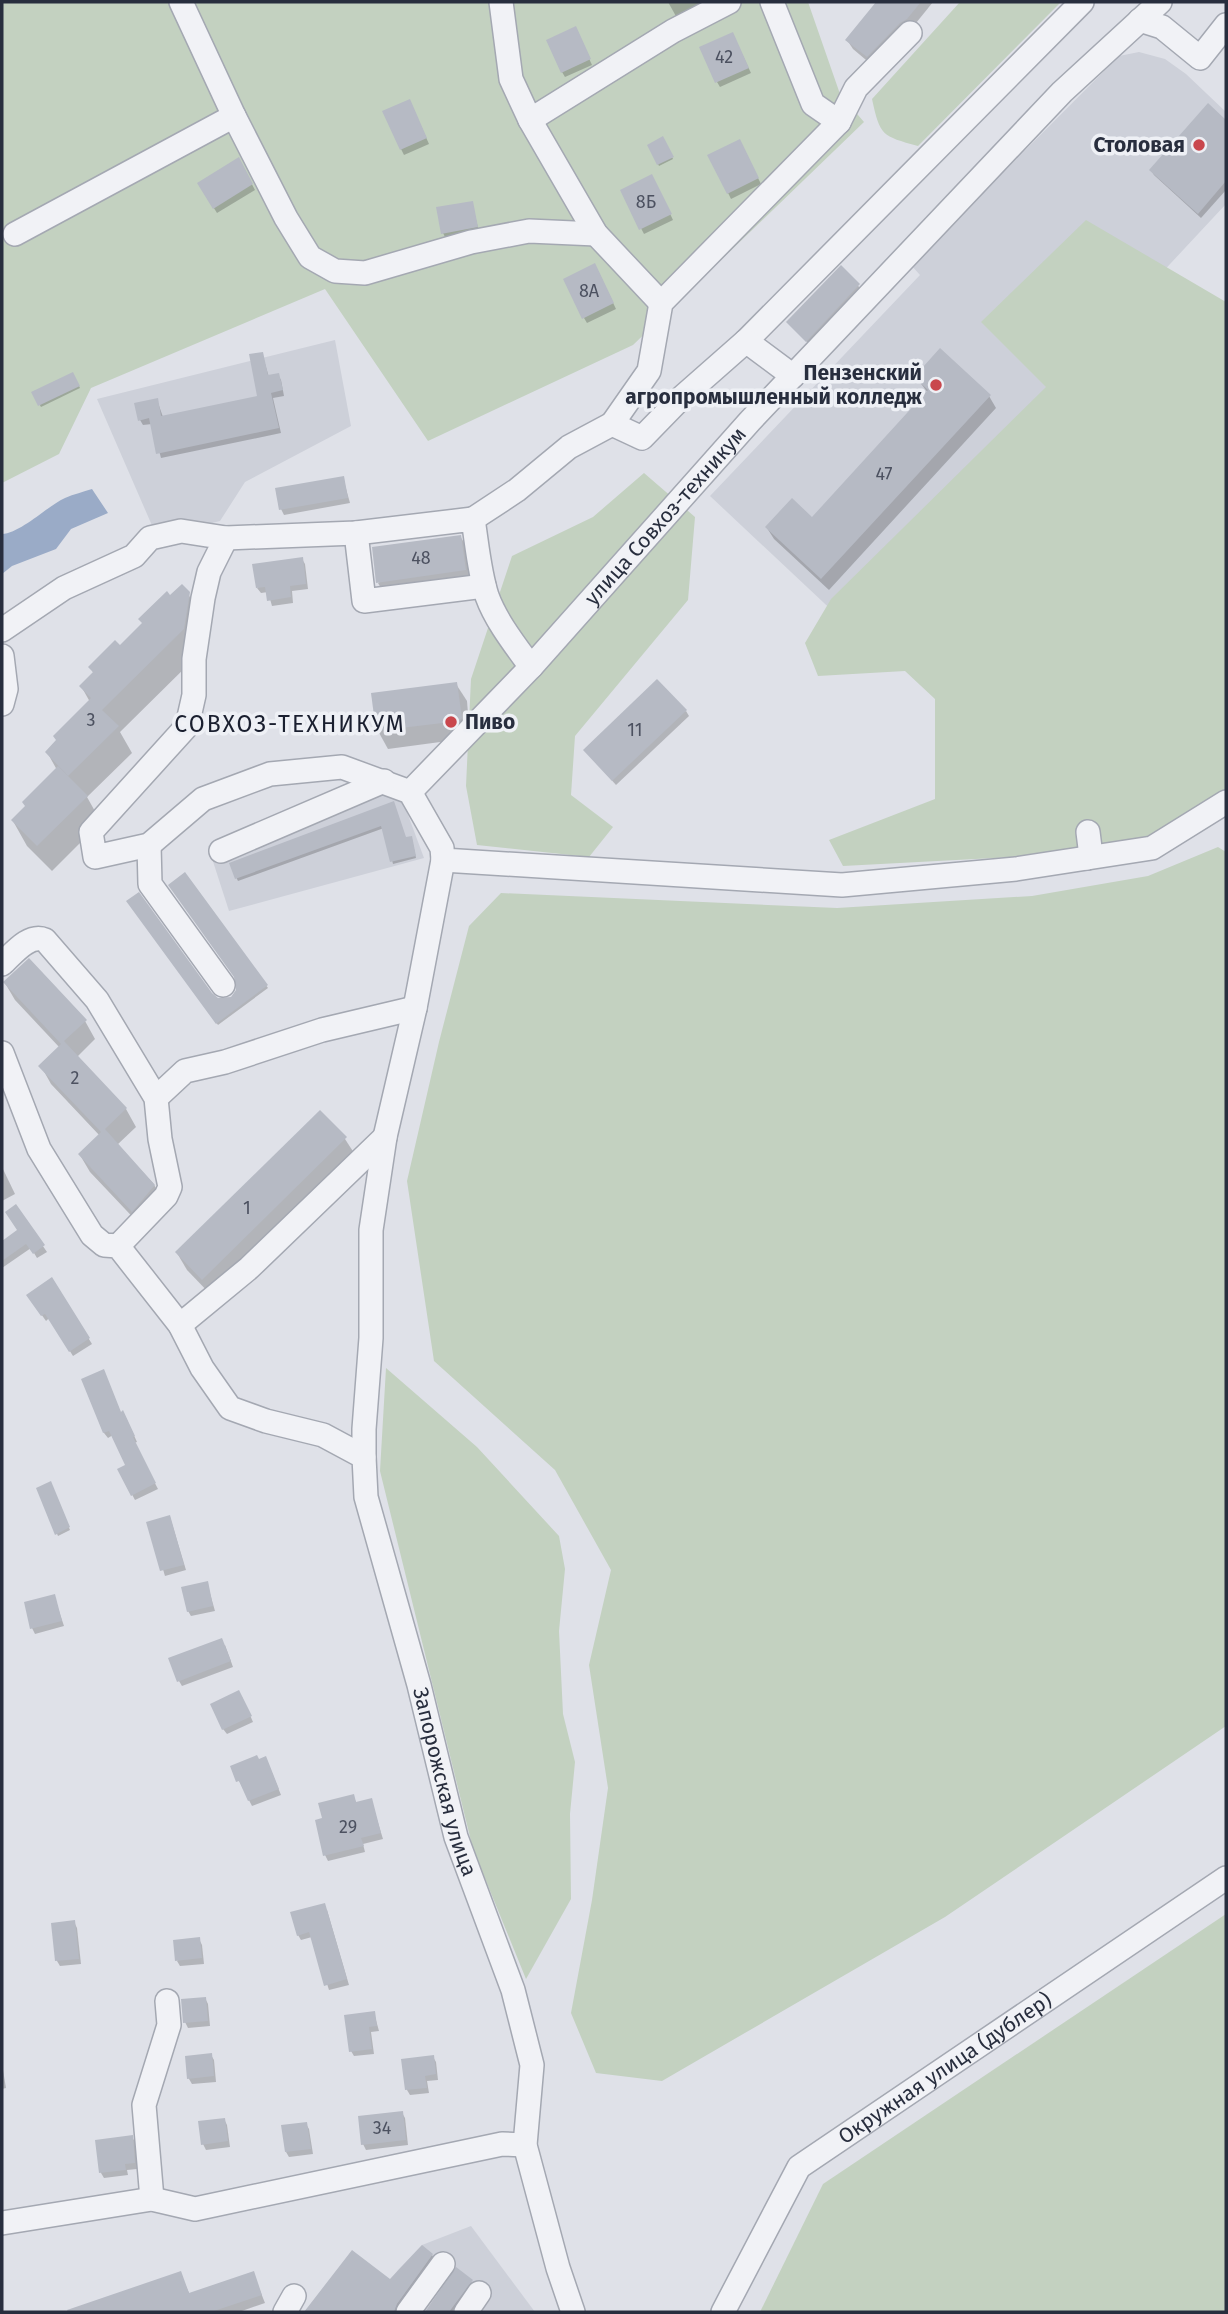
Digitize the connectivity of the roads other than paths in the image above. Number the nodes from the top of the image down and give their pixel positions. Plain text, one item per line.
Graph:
1 (181, 2) edge
2 (502, 2) edge
3 (729, 2) edge
4 (772, 2) edge
5 (1082, 2) edge
6 (1160, 2) edge
7 (1140, 20) junction
8 (1226, 25) edge
9 (910, 33) dead end
10 (234, 116) junction
11 (530, 120) junction
12 (839, 122) junction
13 (15, 234) dead end
14 (596, 234) junction
15 (661, 303) junction
16 (746, 341) junction
17 (793, 376) junction
18 (612, 424) junction
19 (473, 519) junction
20 (356, 533) junction
21 (226, 538) junction
22 (484, 586) junction
23 (2, 630) edge
24 (2, 656) edge
25 (531, 667) junction
26 (2, 704) edge
27 (384, 781) junction
28 (410, 792) junction
29 (1226, 802) edge
30 (1088, 832) dead end
31 (149, 845) junction
32 (221, 851) dead end
33 (1087, 858) junction
34 (443, 860) junction
35 (2, 964) edge
36 (223, 985) dead end
37 (415, 1008) junction
38 (2, 1052) edge
39 (156, 1098) junction
40 (385, 1137) junction
41 (118, 1246) junction
42 (180, 1325) junction
43 (364, 1457) junction
44 (1226, 1878) edge
45 (166, 2001) dead end
46 (525, 2145) junction
47 (152, 2199) junction
48 (2, 2223) edge
49 (443, 2264) dead end
50 (408, 2312) edge
51 (573, 2312) edge
52 (723, 2312) edge

1 - 10 street
2 - 11 street
3 - 11 street
4 - 12 street
5 - 16 street
6 - 7 street, улица Совхоз-техникум
7 - 8 street
7 - 17 street, улица Совхоз-техникум
9 - 12 street
10 - 13 street
10 - 14 street
11 - 14 street
12 - 15 street
14 - 15 street
15 - 18 street
16 - 17 street
16 - 18 street
17 - 25 street, улица Совхоз-техникум
18 - 19 street
19 - 20 street
19 - 22 street
20 - 21 street
20 - 22 street
21 - 23 street
21 - 31 street
22 - 25 street
24 - 26 street
25 - 28 street, улица Совхоз-техникум
27 - 28 street
27 - 31 street
27 - 32 street
28 - 34 street
29 - 33 street
30 - 33 street
31 - 36 street
33 - 34 street
34 - 37 street, Запорожская улица
35 - 39 street
37 - 39 street
37 - 40 street, Запорожская улица
38 - 41 street
39 - 41 street
40 - 42 street
40 - 43 street, Запорожская улица
41 - 42 street
42 - 43 street
43 - 46 street, Запорожская улица
44 - 52 street, Окружная улица (дублер)
45 - 47 street
46 - 47 street
46 - 51 street
47 - 48 street
49 - 50 street

